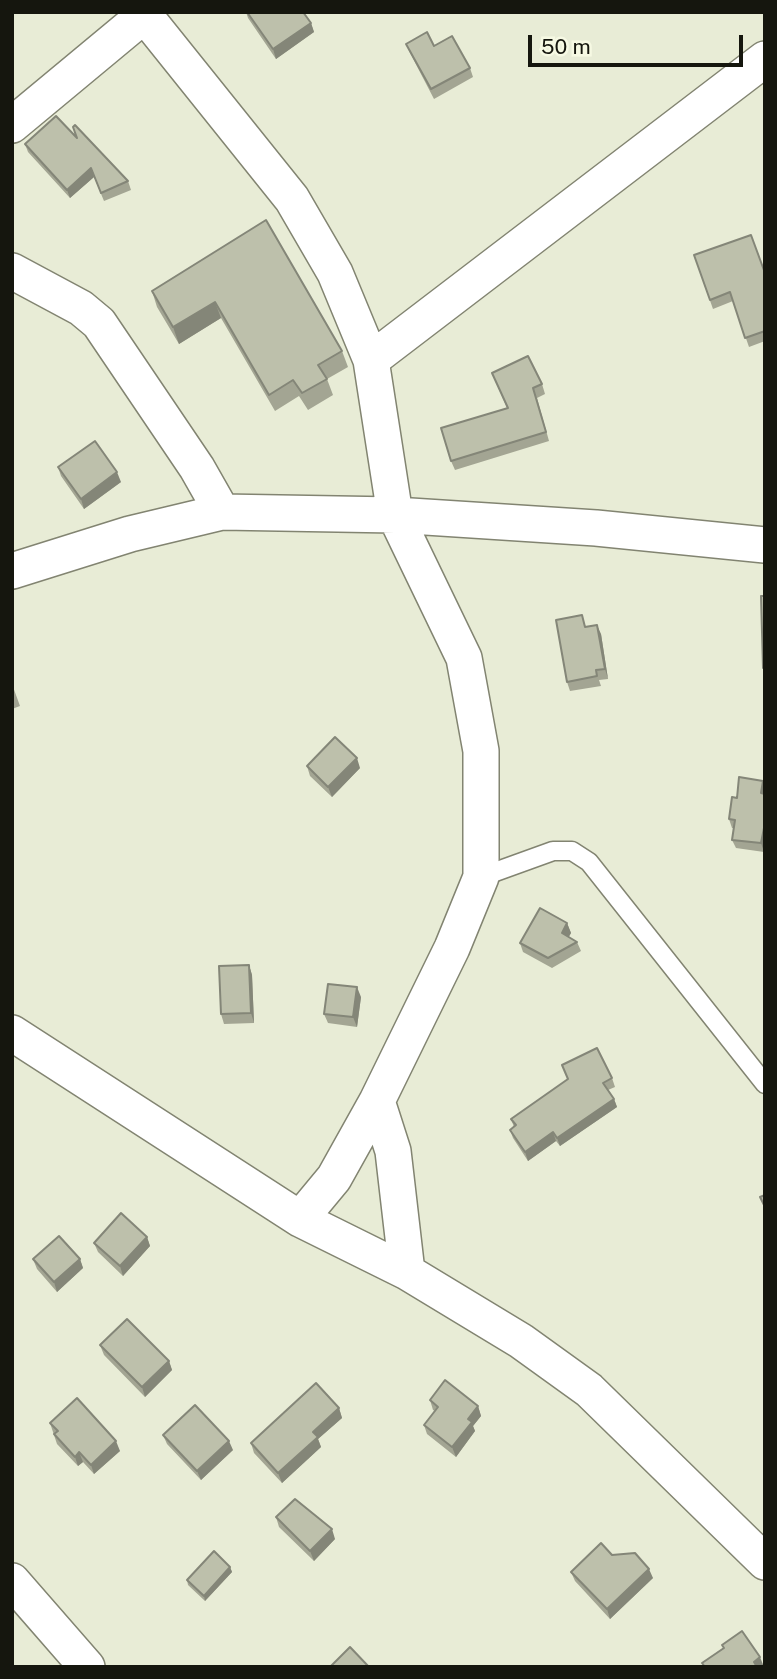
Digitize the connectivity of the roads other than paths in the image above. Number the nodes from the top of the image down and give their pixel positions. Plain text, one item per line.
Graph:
1 (145, 13) edge
2 (765, 59) edge
3 (12, 125) edge
4 (12, 271) edge
5 (371, 360) junction
6 (222, 512) junction
7 (395, 515) junction
8 (765, 545) edge
9 (12, 571) edge
10 (481, 877) junction
11 (12, 1033) edge
12 (765, 1084) edge
13 (377, 1101) junction
14 (300, 1219) junction
15 (407, 1272) junction
16 (765, 1562) edge
17 (12, 1581) edge
18 (87, 1667) edge

1 - 3 street
1 - 5 street
2 - 5 street
4 - 6 street
5 - 7 street
6 - 7 street
6 - 9 street
7 - 8 street
7 - 10 street
10 - 12 lane
10 - 13 street
11 - 14 street
13 - 14 street
13 - 15 street
14 - 15 street
15 - 16 street
17 - 18 street

